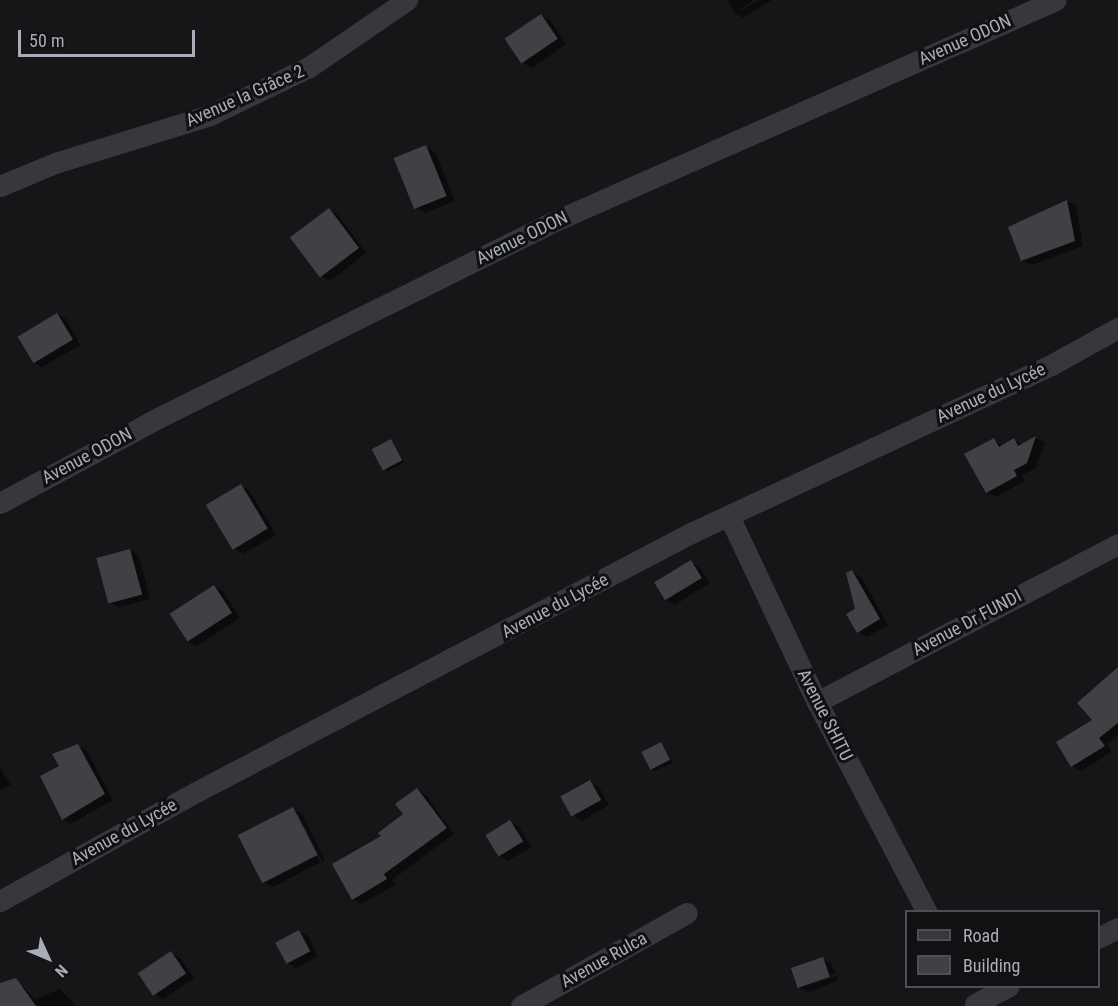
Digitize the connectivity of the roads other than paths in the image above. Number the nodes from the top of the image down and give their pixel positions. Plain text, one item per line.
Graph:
1 (407, 0) edge
2 (1056, 0) edge
3 (0, 186) edge
4 (1118, 328) edge
5 (0, 502) edge
6 (729, 516) junction
7 (1118, 544) edge
8 (817, 702) junction
9 (0, 901) edge
10 (926, 910) edge
11 (687, 914) dead end
12 (1118, 928) edge
13 (1100, 938) edge
14 (1006, 988) edge
15 (972, 999) edge
16 (521, 1006) edge

1 - 3 street, Avenue la Grâce 2
2 - 5 street, Avenue ODON
4 - 6 street, Avenue du Lycée
6 - 8 street, Avenue SHITU
6 - 9 street, Avenue du Lycée
7 - 8 street, Avenue Dr FUNDI
8 - 10 street, Avenue SHITU
11 - 16 street, Avenue Rulca
12 - 13 street
14 - 15 street

